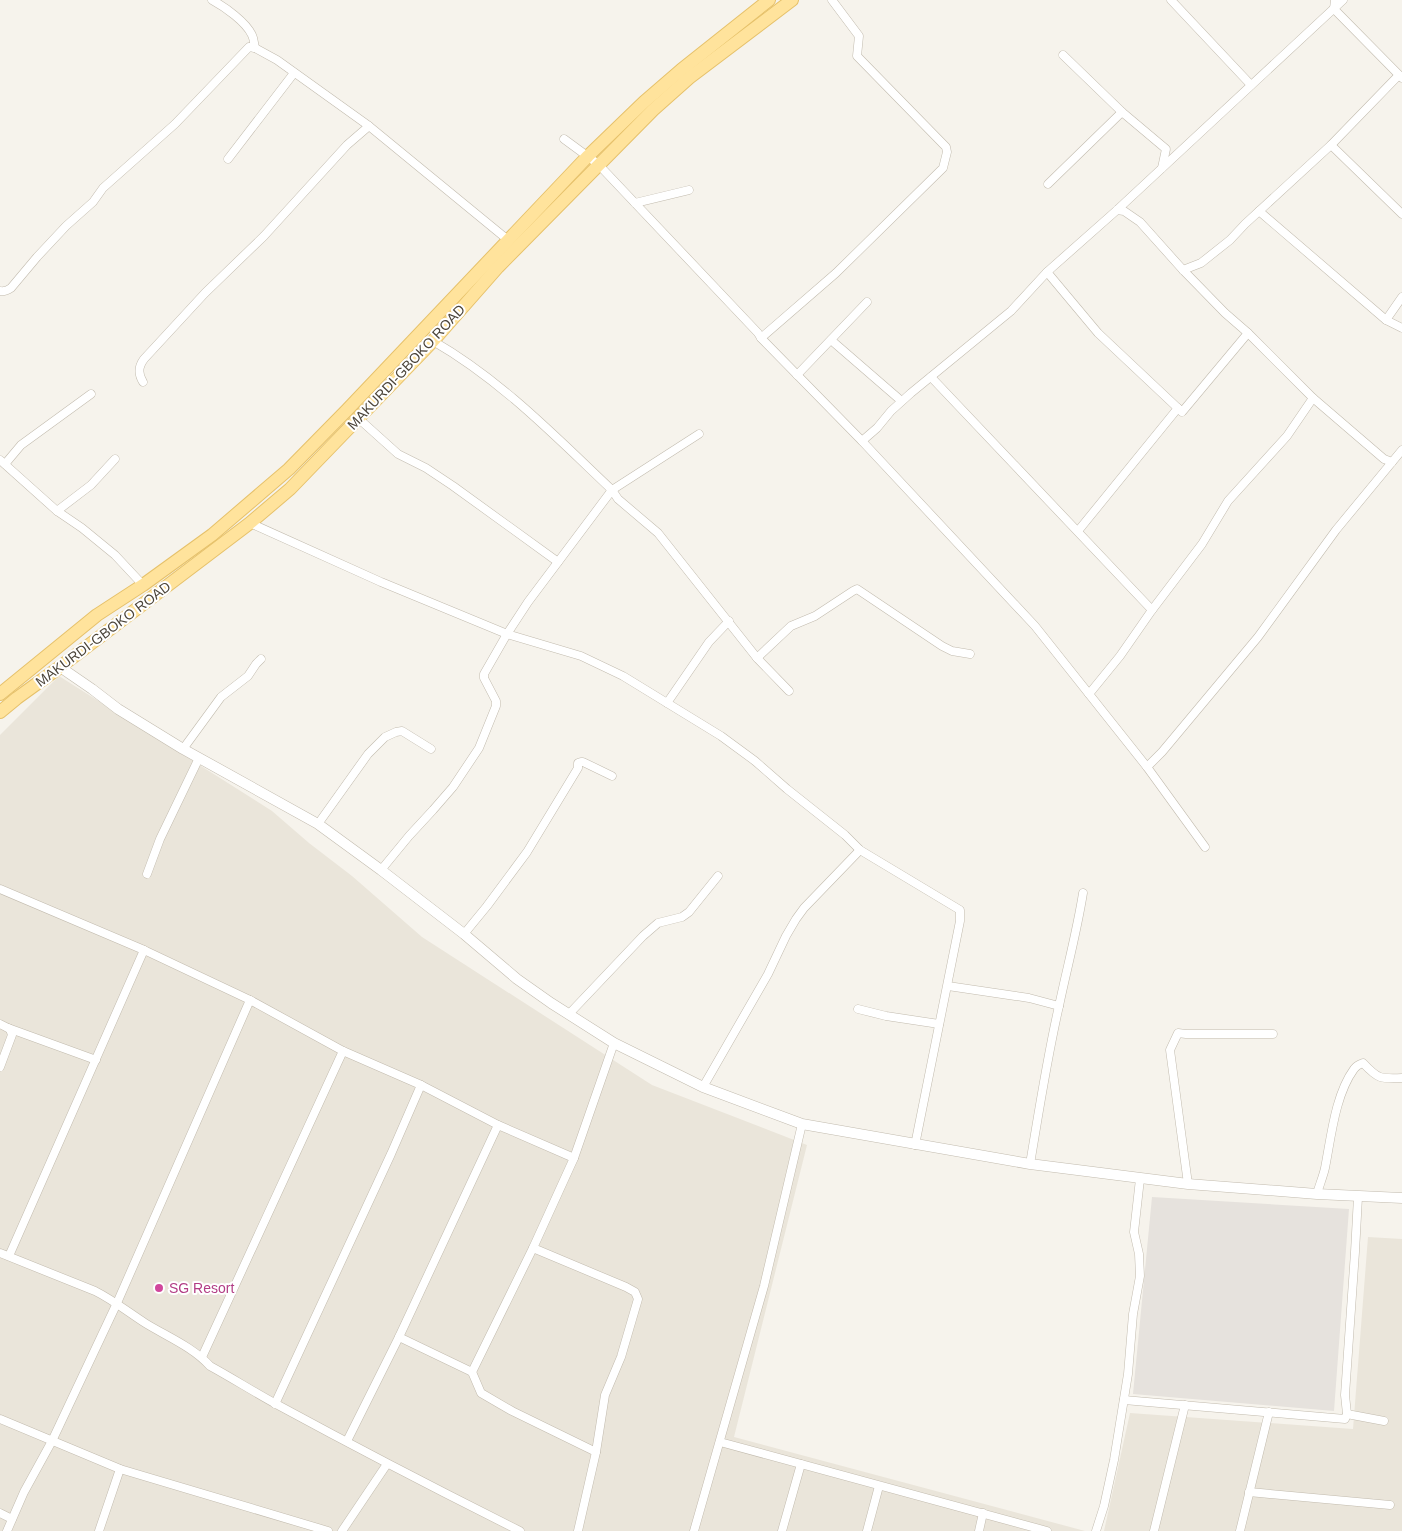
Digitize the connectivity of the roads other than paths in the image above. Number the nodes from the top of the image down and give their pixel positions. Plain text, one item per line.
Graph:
1 (212, 0) edge
2 (769, 0) edge
3 (792, 0) edge
4 (832, 0) edge
5 (1172, 0) edge
6 (1334, 0) edge
7 (1343, 0) edge
8 (1334, 9) junction
9 (255, 48) junction
10 (1063, 55) dead end
11 (294, 73) junction
12 (1400, 77) edge
13 (1251, 85) junction
14 (1122, 112) junction
15 (369, 126) junction
16 (564, 139) dead end
17 (1331, 145) junction
18 (1166, 149) junction
19 (1183, 149) junction
20 (228, 159) dead end
21 (593, 160) junction
22 (1162, 168) junction
23 (1048, 184) dead end
24 (689, 190) dead end
25 (635, 203) junction
26 (1117, 210) junction
27 (1259, 212) junction
28 (1402, 214) edge
29 (508, 240) junction
30 (1183, 270) junction
31 (1047, 272) junction
32 (0, 291) edge
33 (1402, 296) edge
34 (867, 302) dead end
35 (1386, 320) junction
36 (1402, 328) edge
37 (1248, 333) junction
38 (761, 338) junction
39 (831, 340) junction
40 (434, 341) junction
41 (797, 375) junction
42 (931, 377) junction
43 (143, 382) dead end
44 (91, 394) dead end
45 (898, 398) dead end
46 (1313, 398) junction
47 (1178, 408) junction
48 (358, 418) junction
49 (698, 434) dead end
50 (862, 441) junction
51 (1402, 450) edge
52 (115, 459) dead end
53 (3, 462) edge
54 (1392, 462) junction
55 (612, 490) junction
56 (57, 511) junction
57 (250, 523) junction
58 (1078, 531) junction
59 (558, 562) junction
60 (143, 585) junction
61 (1152, 610) junction
62 (729, 621) junction
63 (507, 634) junction
64 (970, 654) dead end
65 (757, 658) junction
66 (262, 659) dead end
67 (60, 667) junction
68 (2, 689) edge
69 (789, 691) dead end
70 (1089, 694) junction
71 (667, 703) junction
72 (0, 712) edge
73 (183, 749) junction
74 (431, 749) dead end
75 (199, 758) junction
76 (1147, 767) junction
77 (612, 776) dead end
78 (318, 824) junction
79 (1205, 847) dead end
80 (860, 850) junction
81 (381, 870) junction
82 (147, 874) dead end
83 (718, 876) dead end
84 (3, 890) edge
85 (1083, 893) dead end
86 (0, 899) edge
87 (464, 934) junction
88 (144, 950) junction
89 (948, 986) junction
90 (250, 1000) junction
91 (1059, 1006) junction
92 (858, 1009) dead end
93 (569, 1014) junction
94 (0, 1024) edge
95 (939, 1024) junction
96 (8, 1028) junction
97 (1273, 1034) dead end
98 (614, 1043) junction
99 (343, 1051) junction
100 (96, 1060) junction
101 (0, 1067) edge
102 (1402, 1078) edge
103 (421, 1085) junction
104 (703, 1087) junction
105 (802, 1124) junction
106 (498, 1125) junction
107 (915, 1145) junction
108 (574, 1158) junction
109 (1030, 1164) junction
110 (1140, 1179) junction
111 (1188, 1184) junction
112 (1317, 1194) junction
113 (1358, 1196) junction
114 (1402, 1198) edge
115 (533, 1248) junction
116 (0, 1253) edge
117 (9, 1256) junction
118 (117, 1303) junction
119 (399, 1337) junction
120 (202, 1357) junction
121 (472, 1372) junction
122 (1124, 1400) junction
123 (275, 1404) junction
124 (1185, 1405) junction
125 (1269, 1412) junction
126 (1346, 1414) junction
127 (0, 1419) edge
128 (1384, 1421) dead end
129 (52, 1441) junction
130 (347, 1441) junction
131 (720, 1442) junction
132 (596, 1452) junction
133 (387, 1464) junction
134 (801, 1464) junction
135 (120, 1468) junction
136 (879, 1486) junction
137 (1249, 1492) junction
138 (1390, 1505) dead end
139 (0, 1513) edge
140 (983, 1514) junction
141 (12, 1518) junction
142 (7, 1531) edge
143 (100, 1531) edge
144 (328, 1531) edge
145 (342, 1531) edge
146 (520, 1531) edge
147 (578, 1531) edge
148 (694, 1531) edge
149 (782, 1531) edge
150 (868, 1531) edge
151 (979, 1531) edge
152 (1047, 1531) edge
153 (1096, 1531) edge
154 (1154, 1531) edge
155 (1240, 1531) edge

1 - 9 street
2 - 21 main road
3 - 21 main road, MAKURDI-GBOKO ROAD
4 - 38 street
5 - 13 street
6 - 8 street
7 - 8 street
8 - 12 street
8 - 13 street
9 - 11 street
9 - 32 street
10 - 14 street
11 - 15 street
11 - 20 street
12 - 17 street
13 - 19 street
14 - 18 street
14 - 23 street
15 - 29 street
15 - 43 street
16 - 21 street
17 - 27 street
17 - 28 street
18 - 19 street
18 - 22 street
19 - 22 street
21 - 25 street
21 - 29 main road
21 - 40 main road, MAKURDI-GBOKO ROAD
22 - 26 street
24 - 25 street
25 - 38 street
26 - 30 street
26 - 31 street
27 - 30 street
27 - 35 street
29 - 60 main road
30 - 37 street
31 - 42 street
31 - 47 street
33 - 35 street
34 - 39 street
35 - 36 street
37 - 46 street
37 - 47 street
38 - 41 street
39 - 41 street
39 - 45 street
40 - 48 main road, MAKURDI-GBOKO ROAD
40 - 55 street
41 - 50 street
42 - 50 street
42 - 58 street
44 - 53 street
46 - 54 street
46 - 61 street
47 - 58 street
48 - 57 main road, MAKURDI-GBOKO ROAD
48 - 59 street
49 - 55 street
50 - 70 street
51 - 54 street
52 - 56 street
53 - 56 street
54 - 76 street
55 - 59 street
55 - 62 street
56 - 60 street
57 - 63 street
57 - 67 main road, MAKURDI-GBOKO ROAD
58 - 61 street
59 - 63 street
60 - 68 main road
61 - 70 street
62 - 65 street
62 - 71 street
63 - 71 street
63 - 81 street
64 - 65 street
65 - 69 street
66 - 73 street
67 - 72 main road, MAKURDI-GBOKO ROAD
67 - 73 street
70 - 76 street
71 - 80 street
73 - 75 street
74 - 78 street
75 - 78 street
75 - 82 street
76 - 79 street
77 - 87 street
78 - 81 street
80 - 89 street
80 - 104 street
81 - 87 street
83 - 93 street
84 - 86 street
84 - 88 street
85 - 91 street
87 - 93 street
88 - 90 street
88 - 100 street
89 - 91 street
89 - 95 street
90 - 99 street
90 - 118 street
91 - 109 street
92 - 95 street
93 - 98 street
94 - 96 street
95 - 107 street
96 - 100 street
96 - 101 street
97 - 111 street
98 - 104 street
98 - 108 street
99 - 103 street
99 - 120 street
100 - 117 street
102 - 112 street
103 - 106 street
103 - 123 street
104 - 105 street
105 - 107 street
105 - 131 street
106 - 108 street
106 - 119 street
107 - 109 street
108 - 115 street
109 - 110 street
110 - 111 street
110 - 122 street
111 - 112 street
112 - 113 street
113 - 114 street
113 - 126 street
115 - 121 street
115 - 132 street
116 - 117 street
117 - 118 street
118 - 120 street
118 - 129 street
119 - 121 street
119 - 130 street
120 - 123 street
121 - 132 street
122 - 124 street
122 - 153 street
123 - 130 street
124 - 125 street
124 - 154 street
125 - 126 street
125 - 137 street
126 - 128 street
127 - 129 street
129 - 135 street
129 - 141 street
130 - 133 street
131 - 134 street
131 - 148 street
132 - 147 street
133 - 145 street
133 - 146 street
134 - 136 street
134 - 149 street
135 - 143 street
135 - 144 street
136 - 140 street
136 - 150 street
137 - 138 street
137 - 155 street
139 - 141 street
140 - 151 street
140 - 152 street
141 - 142 street

